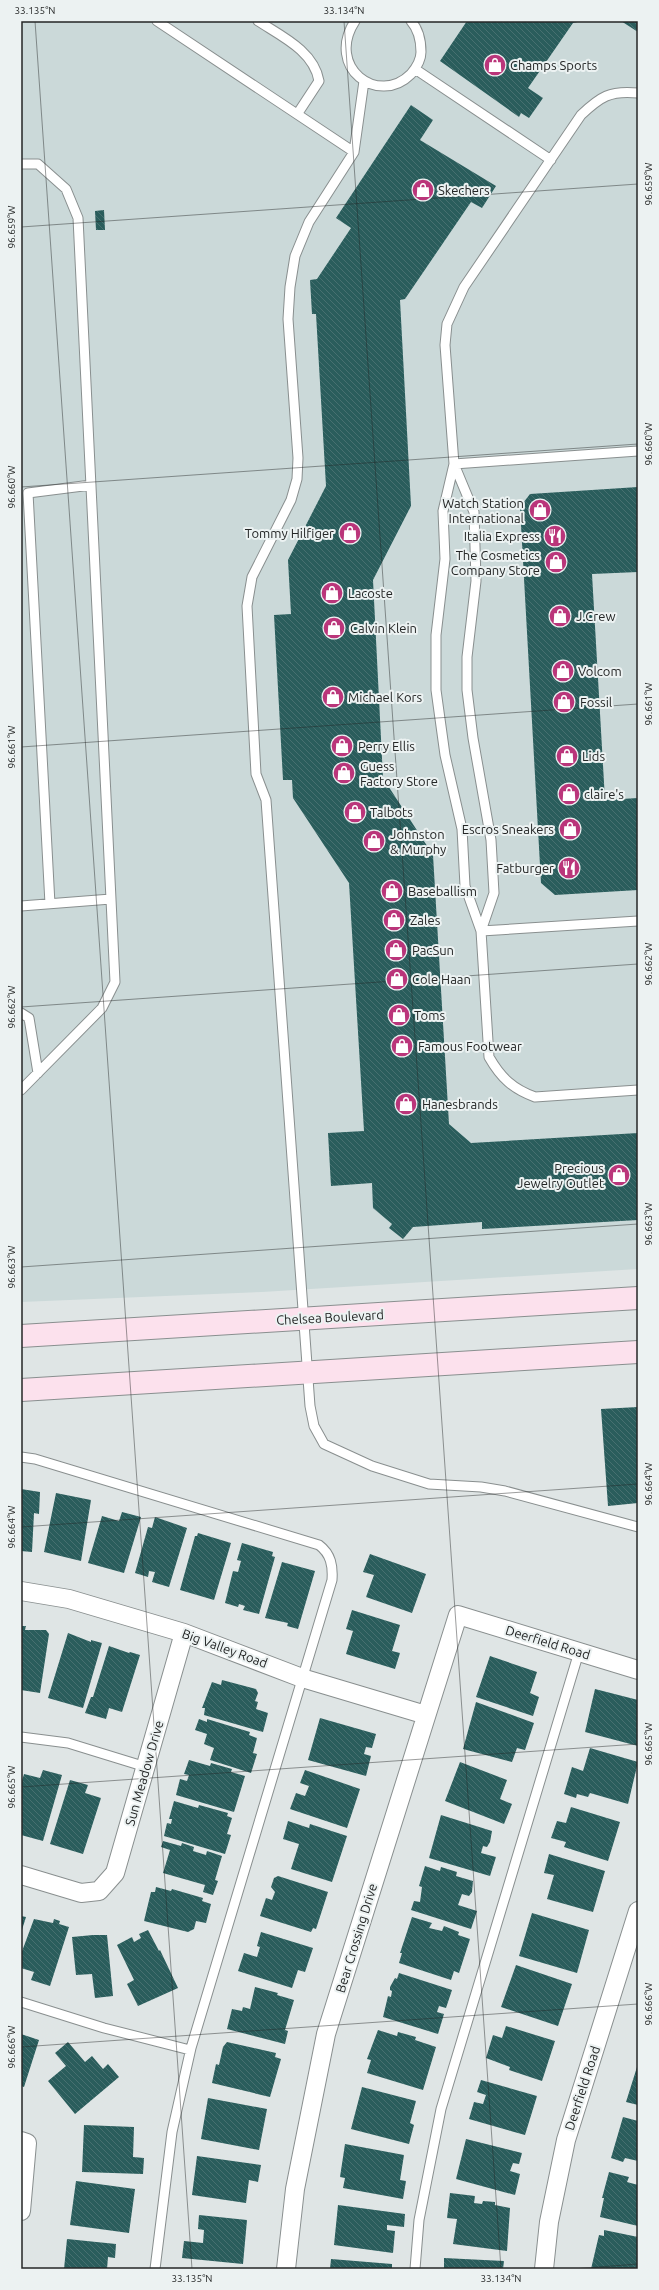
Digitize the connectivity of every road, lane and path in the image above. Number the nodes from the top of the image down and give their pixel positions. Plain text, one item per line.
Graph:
1 (157, 21) edge
2 (258, 21) edge
3 (355, 21) edge
4 (411, 21) edge
5 (415, 69) junction
6 (364, 81) junction
7 (638, 92) edge
8 (298, 113) junction
9 (354, 152) junction
10 (551, 160) junction
11 (21, 164) edge
12 (638, 451) edge
13 (454, 464) junction
14 (91, 485) junction
15 (111, 899) junction
16 (50, 904) junction
17 (21, 906) edge
18 (638, 921) edge
19 (481, 931) junction
20 (21, 1014) edge
21 (38, 1073) junction
22 (21, 1090) edge
23 (638, 1090) edge
24 (638, 1298) edge
25 (304, 1319) junction
26 (21, 1336) edge
27 (638, 1352) edge
28 (306, 1373) junction
29 (21, 1390) edge
30 (21, 1457) edge
31 (638, 1527) edge
32 (21, 1591) edge
33 (458, 1615) joint
34 (184, 1633) junction
35 (579, 1652) junction
36 (638, 1670) edge
37 (302, 1678) junction
38 (426, 1715) junction
39 (21, 1737) edge
40 (146, 1767) junction
41 (21, 1875) edge
42 (638, 1911) edge
43 (21, 2002) edge
44 (190, 2050) junction
45 (24, 2142) edge
46 (21, 2211) edge
47 (155, 2269) edge
48 (286, 2269) edge
49 (415, 2269) edge
50 (544, 2269) edge

1 - 8 lane
2 - 8 lane
3 - 6 lane
4 - 5 lane
5 - 6 lane
5 - 10 lane
6 - 9 lane
7 - 10 lane
8 - 9 lane
9 - 25 lane
10 - 13 lane
11 - 14 lane
12 - 13 lane
13 - 19 lane
13 - 19 lane
14 - 15 lane
14 - 16 lane
15 - 16 lane
15 - 21 lane
16 - 17 lane
18 - 19 lane
19 - 23 lane
20 - 21 lane
21 - 22 lane
24 - 25 main road, Chelsea Boulevard
25 - 26 main road, Chelsea Boulevard
25 - 28 lane
27 - 28 main road
28 - 29 main road
28 - 31 lane
30 - 37 lane
32 - 34 street, Big Valley Road
33 - 35 street, Deerfield Road
33 - 38 street, Bear Crossing Drive
34 - 37 street, Big Valley Road
34 - 40 street, Sun Meadow Drive
35 - 36 street, Deerfield Road
35 - 49 lane
37 - 38 street, Big Valley Road
37 - 44 lane
38 - 48 street, Bear Crossing Drive
39 - 40 lane
40 - 41 street, Sun Meadow Drive
42 - 50 street, Deerfield Road
43 - 44 lane
44 - 47 lane
45 - 46 street

